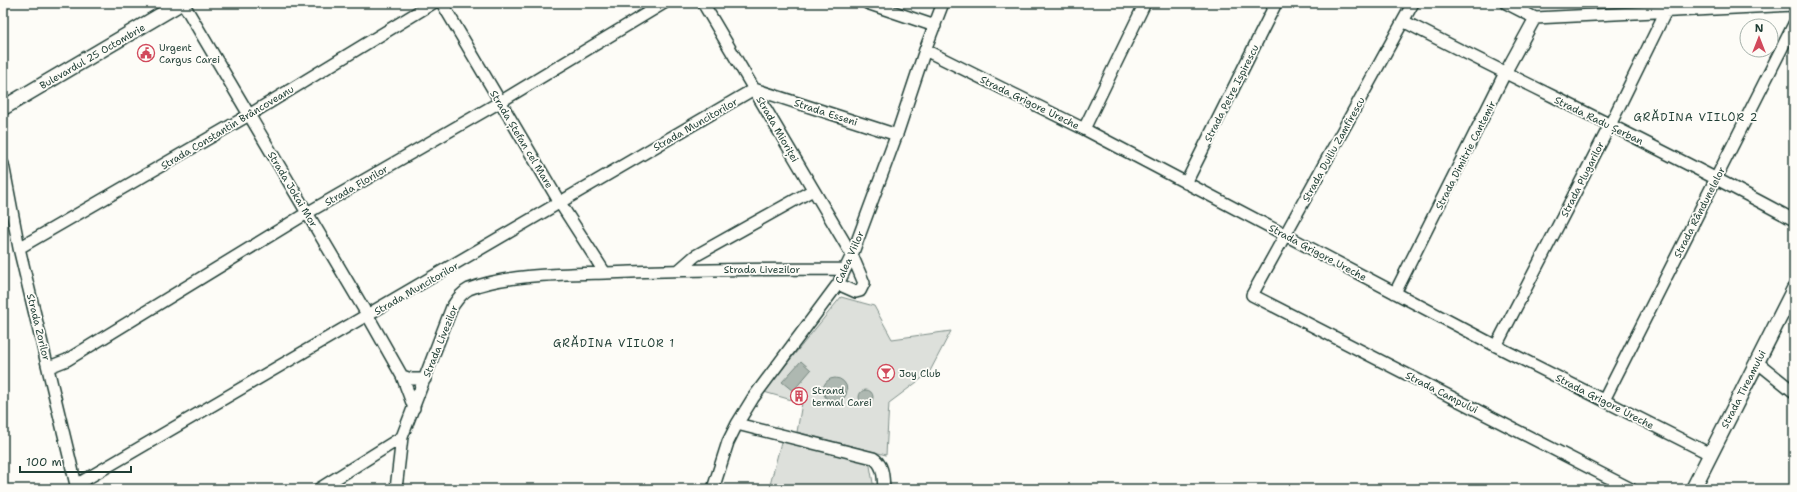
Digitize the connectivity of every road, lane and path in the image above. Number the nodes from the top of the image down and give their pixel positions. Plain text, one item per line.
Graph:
1 (182, 3) edge
2 (433, 3) edge
3 (442, 3) edge
4 (664, 3) edge
5 (703, 3) edge
6 (867, 3) edge
7 (943, 3) edge
8 (1145, 3) edge
9 (1276, 3) edge
10 (1413, 3) edge
11 (1506, 3) edge
12 (1794, 5) edge
13 (1731, 6) edge
14 (1666, 11) junction
15 (1535, 18) junction
16 (1403, 21) junction
17 (1794, 24) edge
18 (935, 26) junction
19 (925, 50) junction
20 (1505, 73) junction
21 (754, 89) junction
22 (500, 102) junction
23 (3, 108) edge
24 (249, 115) junction
25 (1610, 125) junction
26 (1084, 129) junction
27 (897, 135) junction
28 (3, 164) edge
29 (1717, 178) junction
30 (1186, 183) junction
31 (813, 190) junction
32 (560, 203) junction
33 (307, 213) junction
34 (1794, 220) edge
35 (1285, 234) junction
36 (20, 248) junction
37 (852, 255) junction
38 (846, 269) junction
39 (679, 270) junction
40 (605, 273) junction
41 (838, 284) junction
42 (1794, 289) edge
43 (1395, 293) junction
44 (1252, 295) joint
45 (368, 316) junction
46 (1496, 346) junction
47 (1757, 362) junction
48 (49, 368) junction
49 (402, 376) junction
50 (425, 379) junction
51 (1794, 392) edge
52 (1604, 400) junction
53 (414, 408) junction
54 (737, 424) junction
55 (402, 437) junction
56 (1710, 454) junction
57 (77, 487) edge
58 (319, 489) edge
59 (396, 489) edge
60 (713, 489) edge
61 (884, 489) edge
62 (1631, 489) edge
63 (1693, 489) edge

1 - 23 main road, Bulevardul 25 Octombrie
1 - 24 street, Strada Jokai Mor
2 - 24 street, Strada Constantin Brâncoveanu
3 - 22 street, Strada Ștefan cel Mare
4 - 22 street, Strada Florilor
5 - 21 street, Strada Mioriței
6 - 18 street
7 - 18 street, Calea Viilor
8 - 26 street
9 - 30 street, Strada Petre Ispirescu
10 - 16 street, Strada Duiliu Zamfirescu
11 - 15 street
12 - 13 street
13 - 14 street
14 - 15 street
14 - 25 street, Strada Plugarilor
15 - 20 street, Strada Dimitrie Cantemir
16 - 20 street, Strada Radu Șerban
16 - 35 street, Strada Duiliu Zamfirescu
17 - 29 street, Strada Rândunelelor
18 - 19 street, Calea Viilor
19 - 26 street, Strada Grigore Ureche
19 - 27 street, Calea Viilor
20 - 25 street, Strada Radu Șerban
20 - 43 street, Strada Dimitrie Cantemir
21 - 27 street, Strada Esseni
21 - 31 street, Strada Mioriței
21 - 32 street, Strada Muncitorilor
22 - 32 street, Strada Ștefan cel Mare
22 - 33 street, Strada Florilor
24 - 33 street, Strada Jokai Mor
24 - 36 street, Strada Constantin Brâncoveanu
25 - 29 street, Strada Radu Șerban
25 - 46 street, Strada Plugarilor
26 - 30 street, Strada Grigore Ureche
27 - 37 street, Calea Viilor
28 - 36 street, Strada Zorilor
29 - 34 street, Strada Radu Șerban
29 - 52 street, Strada Rândunelelor
30 - 35 street, Strada Grigore Ureche
31 - 37 street, Strada Mioriței
31 - 39 street
32 - 40 street, Strada Ștefan cel Mare
32 - 45 street, Strada Muncitorilor
33 - 45 street, Strada Jokai Mor
33 - 48 street, Strada Florilor
35 - 43 street, Strada Grigore Ureche
35 - 44 street, Strada Duiliu Zamfirescu
36 - 48 street, Strada Zorilor
37 - 38 street, Calea Viilor
37 - 41 street, Strada Mioriței
38 - 39 street, Strada Livezilor
38 - 41 street, Calea Viilor
39 - 40 street, Strada Livezilor
40 - 50 street, Strada Livezilor
41 - 54 street, Calea Viilor
42 - 47 main road, Strada Tireamului
43 - 46 street, Strada Grigore Ureche
44 - 62 street, Strada Campului
45 - 49 street, Strada Jokai Mor
45 - 57 street, Strada Muncitorilor
46 - 52 street, Strada Grigore Ureche
47 - 51 street
47 - 56 main road, Strada Tireamului
48 - 57 street, Strada Zorilor
49 - 50 street
49 - 53 street, Strada Jokai Mor
50 - 53 street, Strada Livezilor
52 - 56 street, Strada Grigore Ureche
53 - 55 street, Strada Livezilor
54 - 60 street, Calea Viilor
54 - 61 street
55 - 58 street
55 - 59 street, Strada Livezilor
56 - 63 main road, Strada Tireamului

